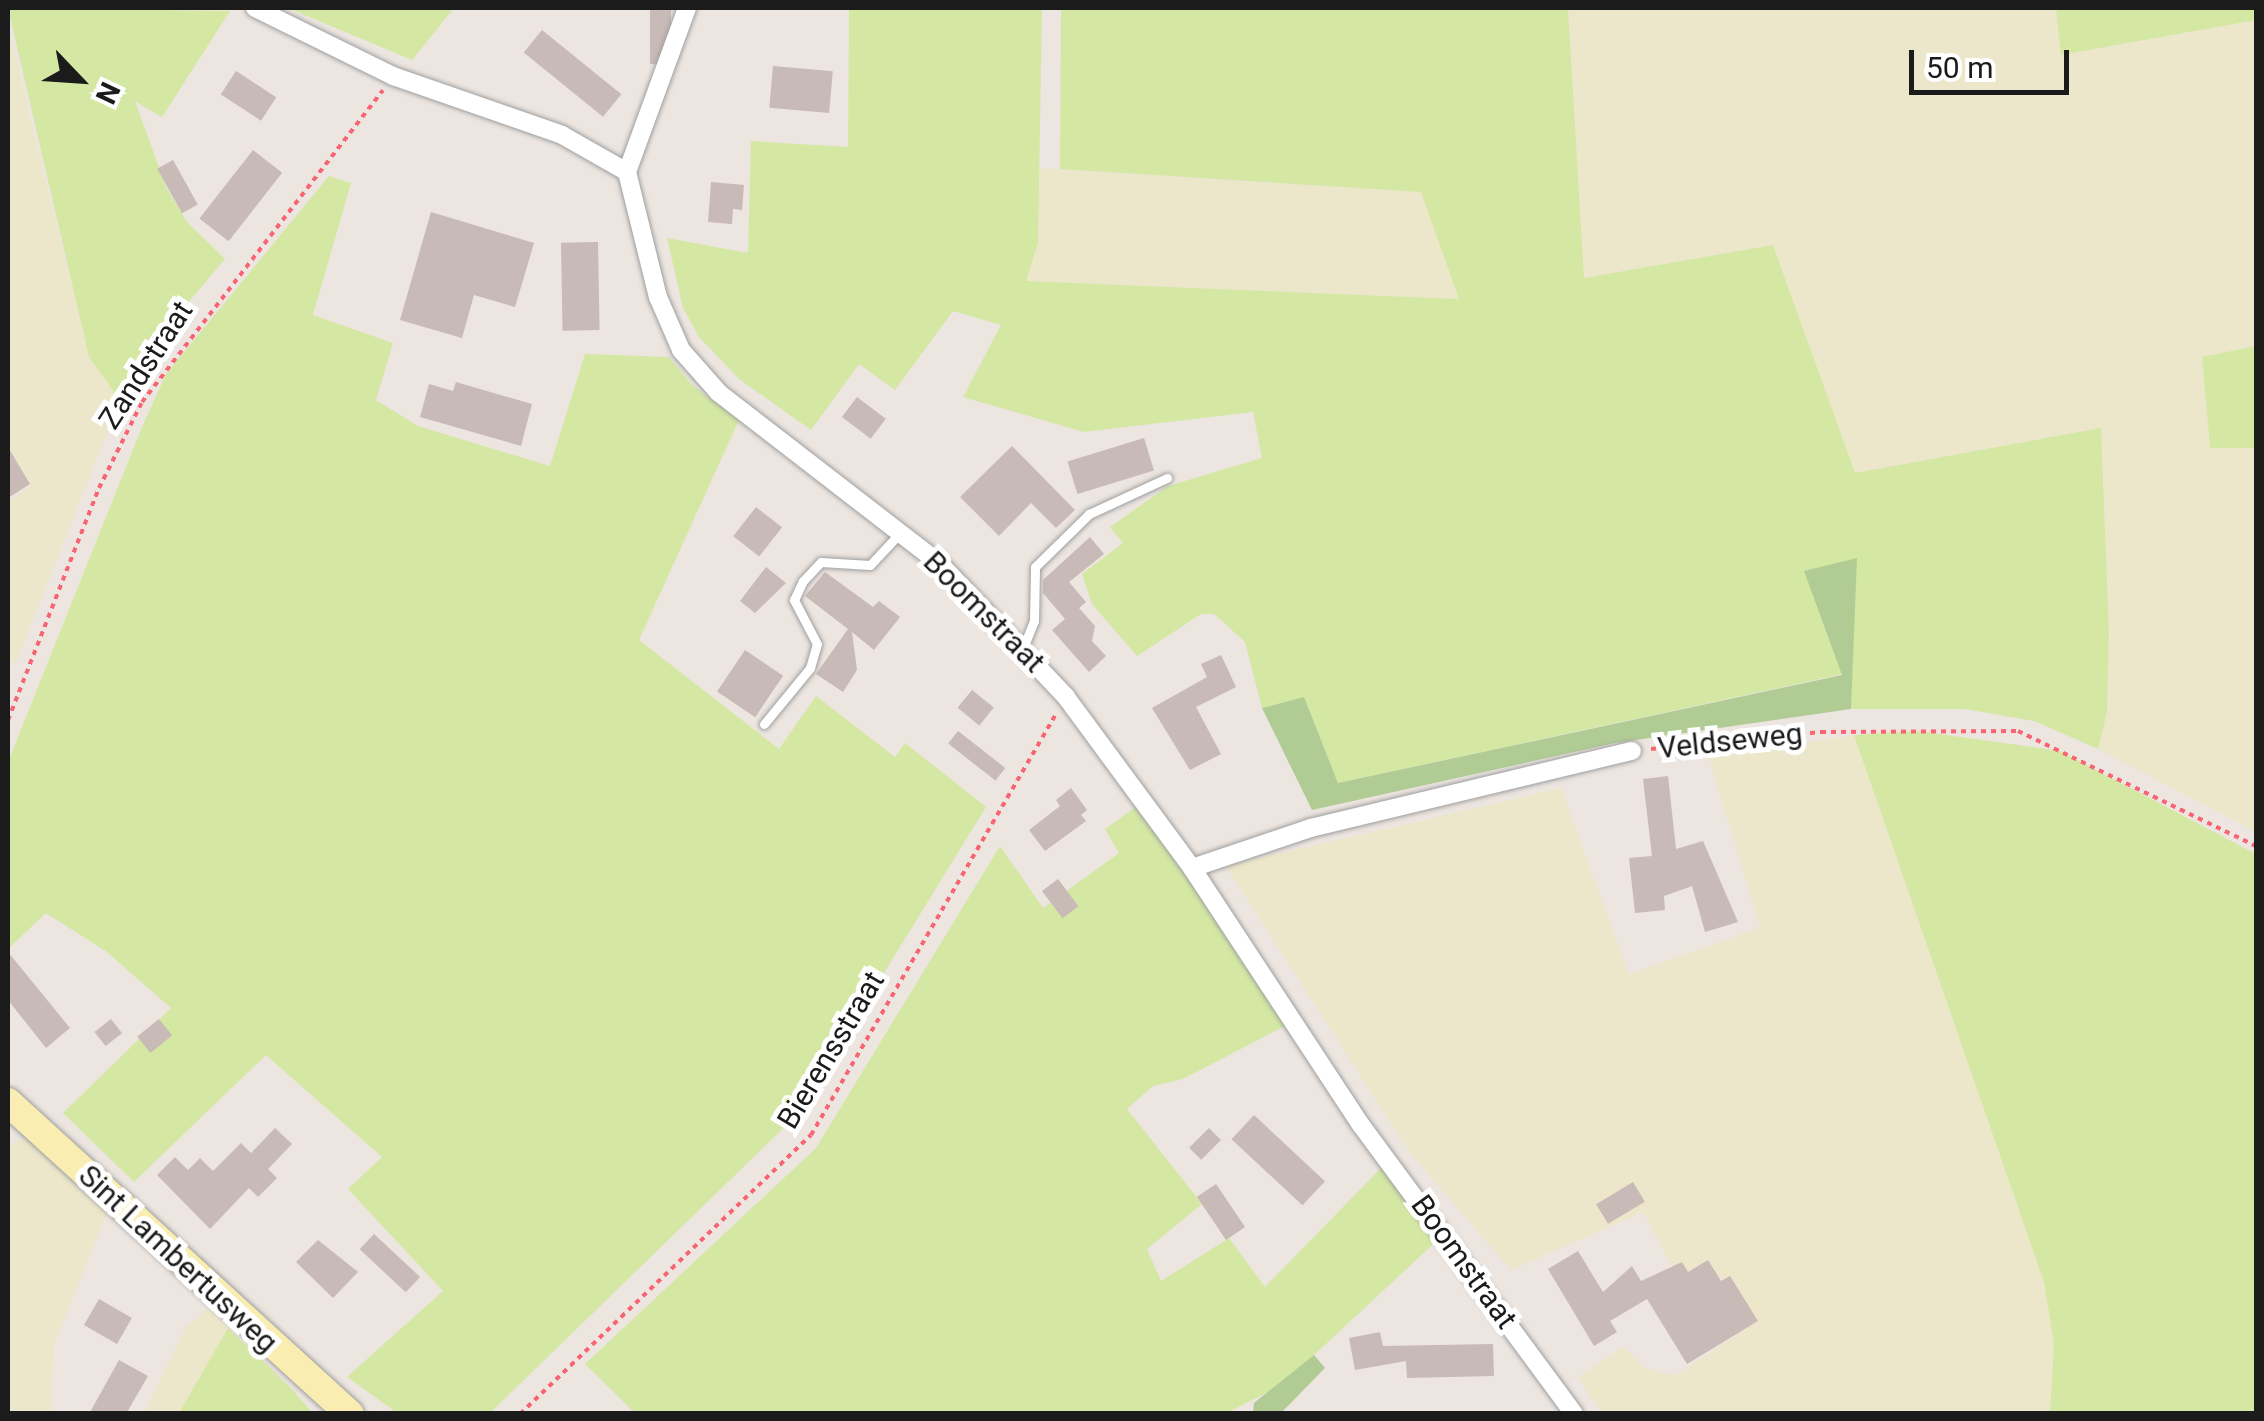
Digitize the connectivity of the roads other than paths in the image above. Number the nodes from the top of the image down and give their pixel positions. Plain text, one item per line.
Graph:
1 (254, 8) edge
2 (687, 8) edge
3 (628, 172) junction
4 (1167, 478) dead end
5 (900, 533) junction
6 (1023, 648) junction
7 (764, 724) dead end
8 (1632, 751) road end
9 (1192, 868) junction
10 (13, 1114) edge
11 (350, 1414) edge
12 (1574, 1414) edge

1 - 3 street
2 - 3 street
3 - 5 street, Boomstraat
4 - 6 lane
5 - 6 street, Boomstraat
5 - 7 lane
6 - 9 street, Boomstraat
8 - 9 street, Veldseweg
9 - 12 street, Boomstraat
10 - 11 street, Sint Lambertusweg

